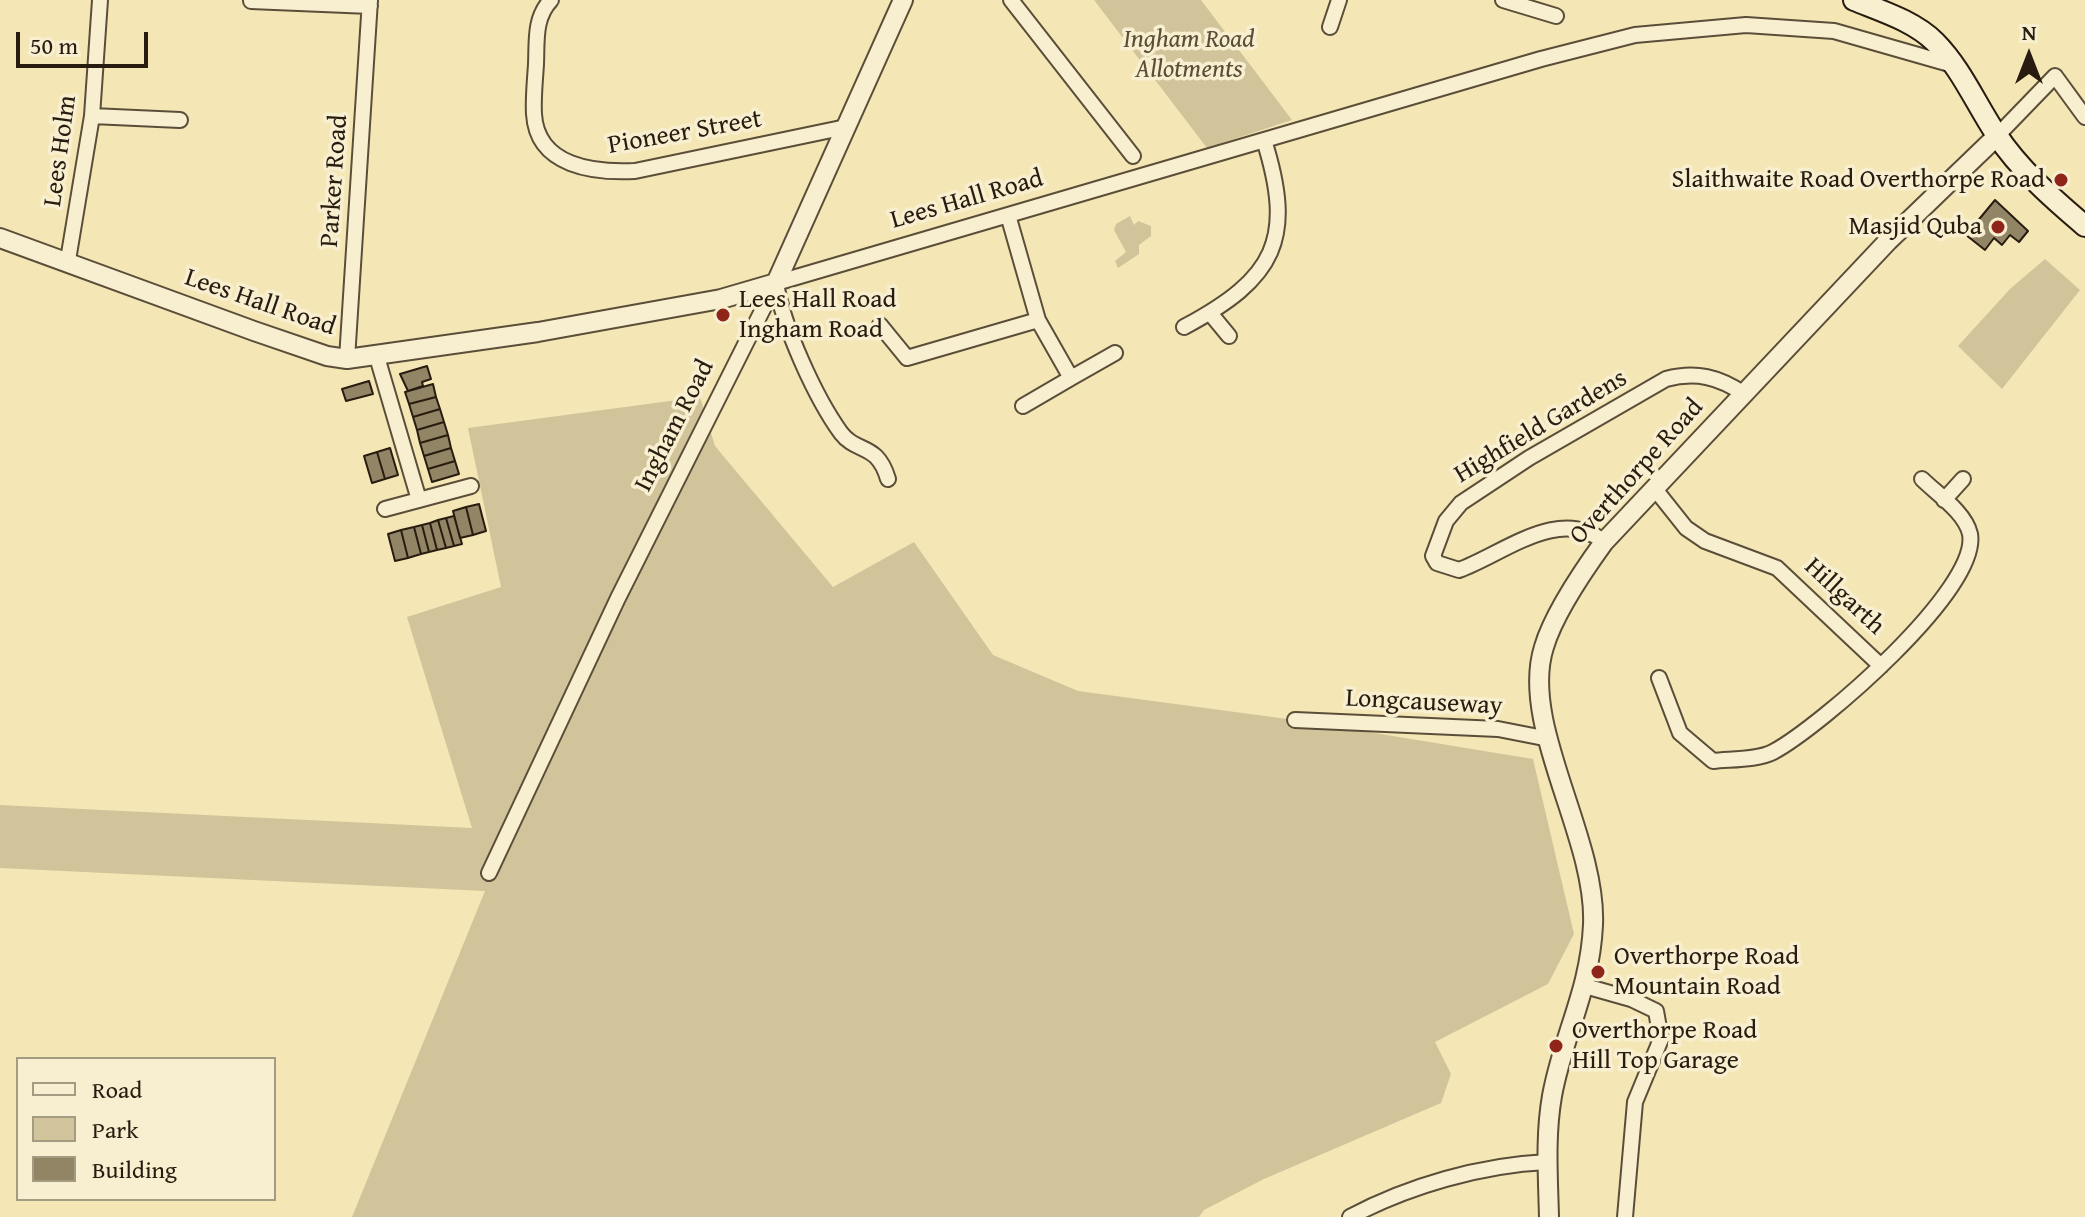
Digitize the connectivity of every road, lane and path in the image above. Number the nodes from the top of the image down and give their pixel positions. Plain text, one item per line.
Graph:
1 (100, 0) edge
2 (551, 0) edge
3 (903, 0) edge
4 (1011, 0) edge
5 (1339, 0) edge
6 (1503, 0) edge
7 (1854, 0) edge
8 (251, 1) edge
9 (370, 3) edge
10 (1556, 16) dead end
11 (1330, 27) dead end
12 (1953, 65) junction
13 (92, 116) junction
14 (2085, 117) edge
15 (180, 120) dead end
16 (846, 127) junction
17 (1997, 136) junction
18 (1264, 140) junction
19 (1133, 156) dead end
20 (1008, 215) junction
21 (2085, 226) edge
22 (0, 238) edge
23 (68, 260) junction
24 (776, 283) junction
25 (1210, 313) junction
26 (1038, 320) junction
27 (880, 325) dead end
28 (1184, 327) dead end
29 (1229, 336) dead end
30 (1115, 353) dead end
31 (377, 357) junction
32 (347, 359) junction
33 (1071, 378) junction
34 (1744, 394) junction
35 (1023, 406) dead end
36 (888, 479) dead end
37 (1922, 479) dead end
38 (1963, 479) dead end
39 (471, 486) dead end
40 (1655, 489) junction
41 (419, 500) junction
42 (1944, 500) junction
43 (385, 509) dead end
44 (1604, 542) junction
45 (1881, 666) junction
46 (1659, 678) dead end
47 (1295, 720) dead end
48 (1549, 739) junction
49 (489, 873) dead end
50 (1585, 986) junction
51 (1547, 1162) junction
52 (1350, 1217) edge
53 (1549, 1217) edge
54 (1625, 1217) edge

1 - 13 street, Lees Holm
2 - 16 street, Pioneer Street
3 - 16 street, Ingham Road
4 - 19 street
5 - 11 street
6 - 10 street
7 - 12 main road
8 - 9 street, Parker Road
9 - 32 street, Parker Road
12 - 17 main road
12 - 18 street, Lees Hall Road
13 - 15 street
13 - 23 street, Lees Holm
14 - 17 street
16 - 24 street, Ingham Road
17 - 21 main road
17 - 34 street, Overthorpe Road
18 - 20 street, Lees Hall Road
18 - 25 street
20 - 24 street, Lees Hall Road
20 - 26 street
22 - 23 street, Lees Hall Road
23 - 32 street, Lees Hall Road
24 - 31 street, Lees Hall Road
24 - 36 street
24 - 49 street, Ingham Road
25 - 28 street
25 - 29 street
26 - 27 street
26 - 33 street
30 - 33 street
31 - 32 street, Lees Hall Road
31 - 41 street
33 - 35 street
34 - 40 street, Overthorpe Road
34 - 44 street, Highfield Gardens
37 - 42 street
38 - 42 street
39 - 41 street
40 - 44 street, Overthorpe Road
40 - 45 street, Hillgarth
41 - 43 street
42 - 45 street
44 - 48 street, Overthorpe Road
45 - 46 street
47 - 48 street, Longcauseway
48 - 50 street, Overthorpe Road
50 - 51 street, Overthorpe Road
50 - 54 street
51 - 52 street
51 - 53 street, Overthorpe Road

